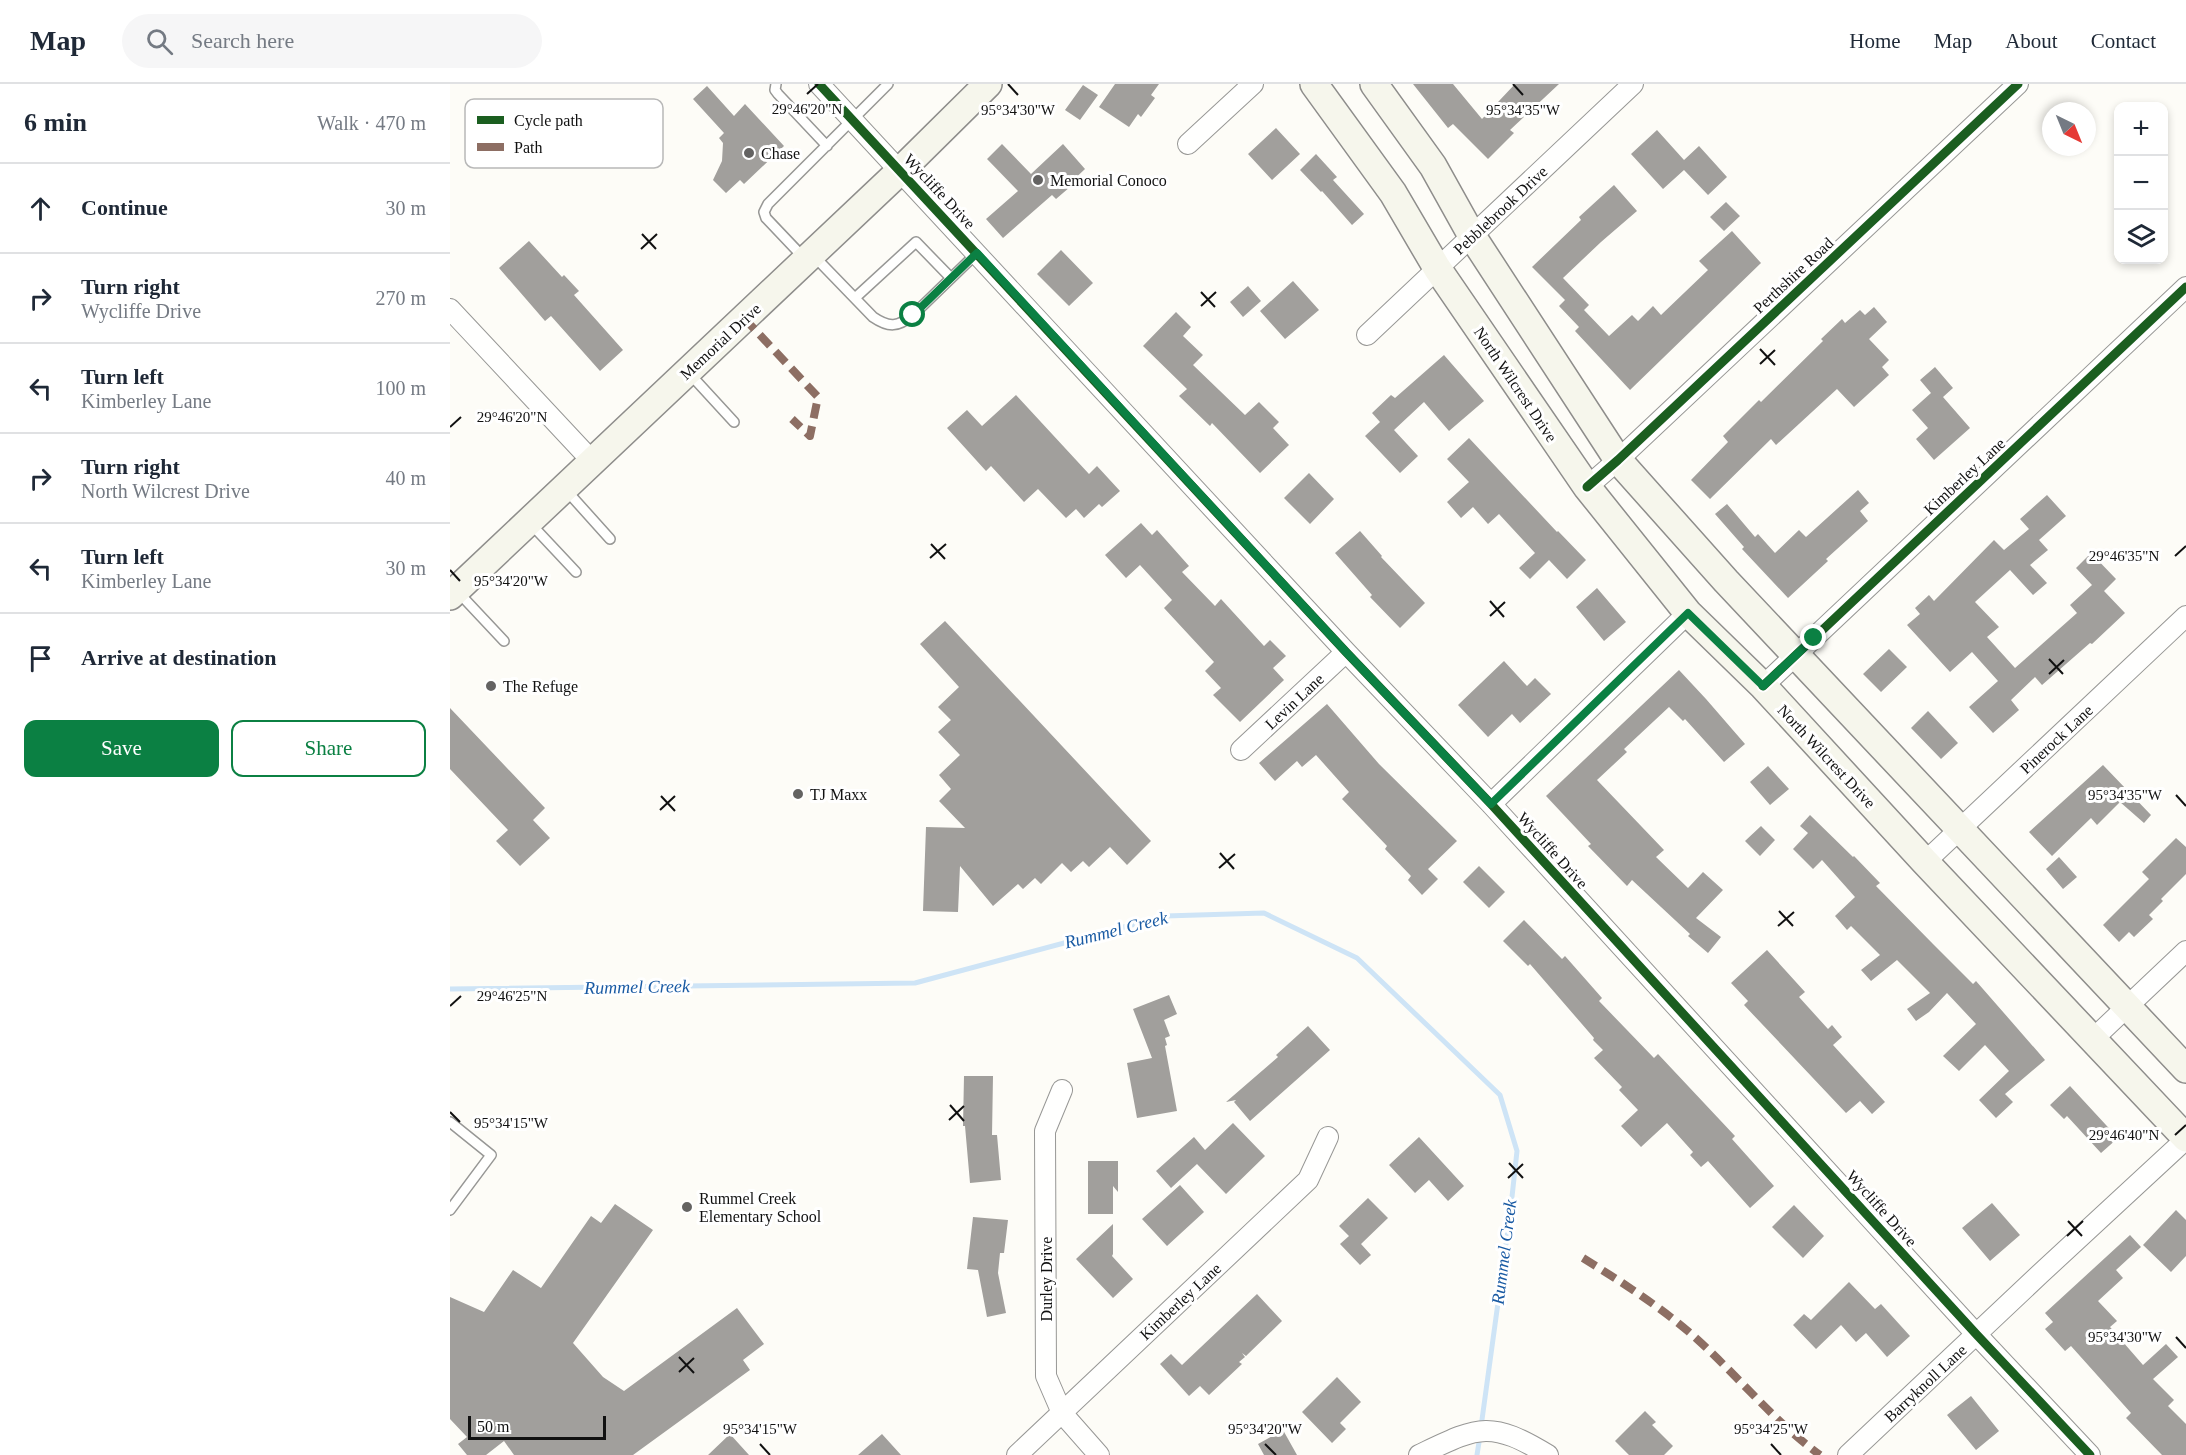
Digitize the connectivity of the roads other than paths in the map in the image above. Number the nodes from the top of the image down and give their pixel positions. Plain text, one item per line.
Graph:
1 (776, 84) edge
2 (819, 84) edge
3 (888, 84) edge
4 (988, 84) edge
5 (1253, 84) edge
6 (1314, 84) edge
7 (1374, 84) edge
8 (1633, 84) edge
9 (2018, 84) edge
10 (853, 120) junction
11 (1188, 144) dead end
12 (827, 146) junction
13 (901, 170) junction
14 (1472, 236) junction
15 (977, 253) junction
16 (809, 257) junction
17 (1437, 268) junction
18 (951, 278) junction
19 (2186, 287) edge
20 (855, 298) junction
21 (450, 309) edge
22 (1366, 336) dead end
23 (688, 371) junction
24 (734, 422) dead end
25 (1618, 460) junction
26 (592, 461) junction
27 (564, 488) junction
28 (1587, 488) junction
29 (529, 522) junction
30 (610, 539) dead end
31 (576, 572) dead end
32 (453, 593) edge
33 (1688, 613) junction
34 (2186, 616) edge
35 (504, 641) dead end
36 (1346, 652) junction
37 (1796, 655) junction
38 (1763, 686) junction
39 (1241, 750) dead end
40 (1491, 804) junction
41 (1960, 830) junction
42 (1925, 862) junction
43 (2186, 951) edge
44 (2128, 1006) junction
45 (2093, 1039) junction
46 (2186, 1069) edge
47 (1062, 1090) dead end
48 (450, 1122) edge
49 (1328, 1137) dead end
50 (2186, 1138) edge
51 (450, 1210) edge
52 (1977, 1335) junction
53 (1062, 1413) junction
54 (1017, 1455) edge
55 (1099, 1455) edge
56 (1419, 1455) edge
57 (1548, 1455) edge
58 (1848, 1455) edge
59 (2091, 1455) edge

1 - 12 lane
2 - 10 street, Wycliffe Drive
3 - 10 lane
4 - 13 main road, Memorial Drive
5 - 11 street
6 - 17 main road, North Wilcrest Drive
7 - 14 main road
8 - 14 street, Pebblebrook Drive
9 - 25 street, Perthshire Road
10 - 12 lane
10 - 13 street, Wycliffe Drive
12 - 16 lane
13 - 15 street, Wycliffe Drive
13 - 16 main road, Memorial Drive
14 - 17 street, Pebblebrook Drive
14 - 25 main road
15 - 18 lane
15 - 36 street, Wycliffe Drive
16 - 20 lane
16 - 23 main road, Memorial Drive
17 - 22 street, Pebblebrook Drive
17 - 28 main road, North Wilcrest Drive
18 - 20 lane
18 - 20 lane
19 - 37 street, Kimberley Lane
21 - 26 street
23 - 24 lane
23 - 26 main road, Memorial Drive
25 - 28 street, Perthshire Road
25 - 37 main road
26 - 27 main road, Memorial Drive
27 - 29 main road, Memorial Drive
27 - 30 lane
28 - 33 main road, North Wilcrest Drive
29 - 31 lane
29 - 32 main road, Memorial Drive
32 - 35 lane
33 - 38 main road, North Wilcrest Drive
33 - 40 street
34 - 41 street, Pinerock Lane
36 - 39 street, Levin Lane
36 - 40 street, Wycliffe Drive
37 - 38 street, Kimberley Lane
37 - 41 main road
38 - 42 main road, North Wilcrest Drive
40 - 52 street, Wycliffe Drive
41 - 42 street, Pinerock Lane
41 - 44 main road
42 - 45 main road, North Wilcrest Drive
43 - 44 street
44 - 45 street
44 - 46 main road
45 - 50 main road, North Wilcrest Drive
47 - 53 street, Durley Drive
48 - 51 lane
49 - 53 street, Kimberley Lane
50 - 52 street, Barryknoll Lane
52 - 58 street, Barryknoll Lane
52 - 59 street, Wycliffe Drive
53 - 54 street, Kimberley Lane
53 - 55 street, Durley Drive
56 - 57 street

